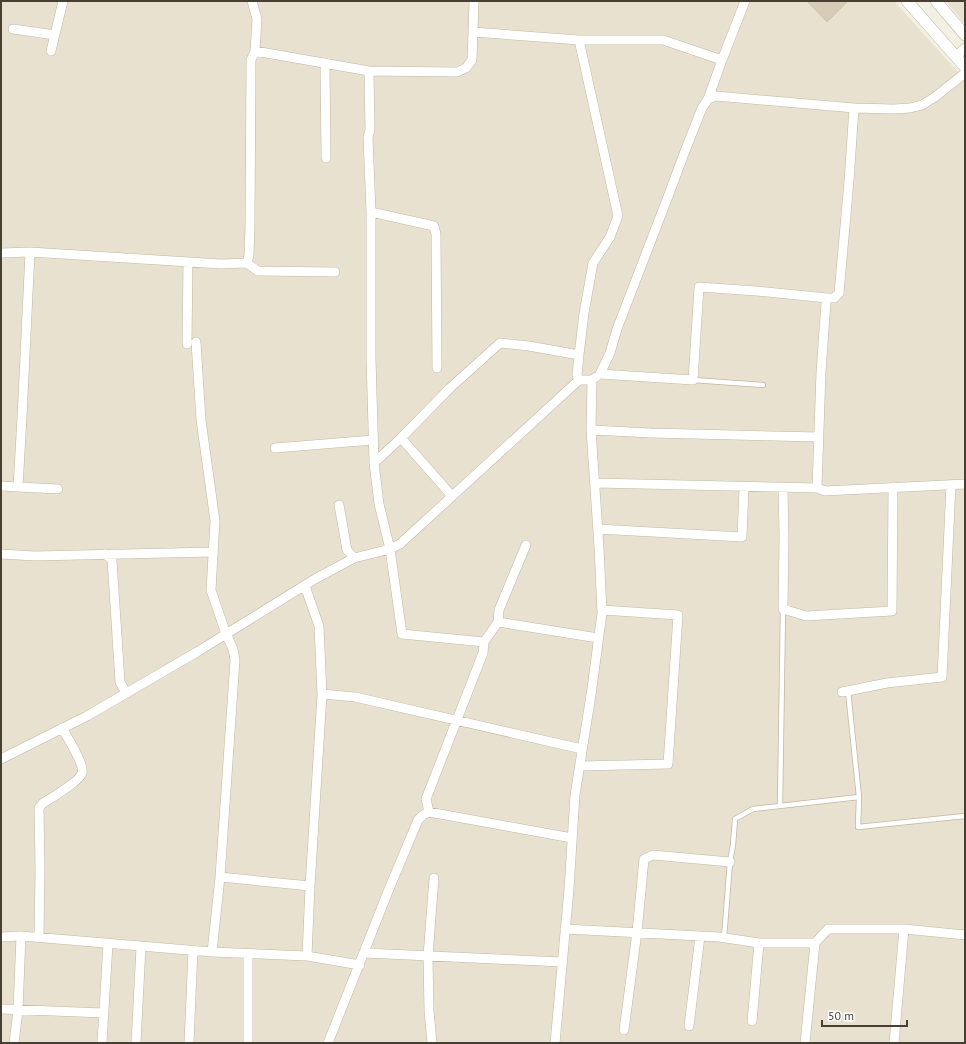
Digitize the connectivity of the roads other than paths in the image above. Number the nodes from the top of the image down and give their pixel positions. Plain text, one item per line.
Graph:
1 (63, 1) edge
2 (252, 1) edge
3 (474, 1) edge
4 (745, 1) edge
5 (907, 1) edge
6 (936, 1) edge
7 (13, 29) dead end
8 (473, 32) junction
9 (55, 35) junction
10 (965, 35) edge
11 (579, 40) junction
12 (965, 48) edge
13 (51, 51) dead end
14 (255, 51) junction
15 (956, 56) junction
16 (722, 60) junction
17 (325, 63) junction
18 (965, 67) edge
19 (369, 71) junction
20 (965, 73) edge
21 (708, 99) junction
22 (854, 108) junction
23 (326, 158) dead end
24 (371, 212) junction
25 (30, 252) junction
26 (1, 253) edge
27 (188, 262) junction
28 (247, 263) junction
29 (336, 272) dead end
30 (827, 298) junction
31 (579, 356) junction
32 (437, 368) dead end
33 (600, 374) junction
34 (579, 380) junction
35 (592, 380) junction
36 (692, 380) junction
37 (763, 385) dead end
38 (591, 430) junction
39 (819, 437) junction
40 (401, 438) junction
41 (373, 440) junction
42 (275, 448) dead end
43 (374, 462) junction
44 (595, 483) junction
45 (965, 484) edge
46 (951, 485) junction
47 (1, 486) edge
48 (18, 487) junction
49 (744, 487) junction
50 (893, 487) junction
51 (783, 488) junction
52 (817, 488) junction
53 (58, 489) dead end
54 (452, 496) junction
55 (339, 505) dead end
56 (598, 529) junction
57 (526, 545) dead end
58 (390, 549) junction
59 (213, 552) junction
60 (1, 554) edge
61 (105, 554) junction
62 (354, 558) junction
63 (305, 586) junction
64 (783, 609) junction
65 (602, 610) junction
66 (498, 622) junction
67 (226, 634) junction
68 (598, 638) junction
69 (484, 642) junction
70 (845, 691) joint
71 (126, 693) junction
72 (322, 694) junction
73 (457, 720) junction
74 (62, 728) junction
75 (582, 749) junction
76 (1, 759) edge
77 (580, 766) junction
78 (859, 798) junction
79 (780, 806) junction
80 (429, 812) junction
81 (965, 816) edge
82 (572, 838) junction
83 (730, 862) junction
84 (220, 877) junction
85 (434, 878) dead end
86 (310, 886) junction
87 (565, 929) junction
88 (904, 929) junction
89 (637, 932) junction
90 (965, 935) edge
91 (21, 936) junction
92 (700, 936) junction
93 (1, 937) edge
94 (39, 938) junction
95 (724, 938) junction
96 (815, 943) junction
97 (108, 944) junction
98 (759, 944) junction
99 (141, 947) junction
100 (193, 950) junction
101 (212, 952) junction
102 (364, 953) junction
103 (248, 954) junction
104 (308, 956) junction
105 (428, 956) junction
106 (562, 962) junction
107 (360, 964) junction
108 (1, 1009) edge
109 (18, 1010) junction
110 (104, 1013) junction
111 (752, 1021) dead end
112 (690, 1026) dead end
113 (624, 1030) dead end
114 (248, 1042) dead end
115 (14, 1043) edge
116 (102, 1043) edge
117 (136, 1043) edge
118 (189, 1043) edge
119 (328, 1043) edge
120 (432, 1043) edge
121 (555, 1043) edge
122 (805, 1043) edge
123 (894, 1043) edge

1 - 9 street
2 - 14 street
3 - 8 street
4 - 16 street
5 - 15 street
6 - 10 street
7 - 9 street
8 - 11 street
8 - 19 street
9 - 13 street
11 - 16 street
11 - 31 street
12 - 15 street
14 - 17 street
14 - 28 street
15 - 18 street
16 - 21 street
17 - 19 street
17 - 23 street
19 - 24 street
20 - 22 street
21 - 22 street
21 - 33 street
22 - 30 street
24 - 32 street
24 - 41 street
25 - 26 street
25 - 27 street
25 - 48 street
27 - 28 street
27 - 59 street
28 - 29 street
30 - 36 street
30 - 39 street
31 - 34 street
31 - 40 street
33 - 35 street
33 - 36 street
34 - 35 street
34 - 54 street
35 - 38 street
36 - 37 lane
38 - 39 street
38 - 44 street
39 - 52 street
40 - 43 street
40 - 54 street
41 - 42 street
41 - 43 street
43 - 58 street
44 - 49 street
44 - 56 street
45 - 46 street
46 - 50 street
46 - 70 street
47 - 48 street
48 - 53 street
49 - 51 street
49 - 56 street
50 - 52 street
50 - 64 street
51 - 52 street
51 - 64 street
54 - 58 street
55 - 62 street
56 - 65 street
57 - 66 street
58 - 62 street
58 - 69 street
59 - 61 street
59 - 67 street
60 - 61 street
61 - 71 street
62 - 63 street
63 - 67 street
63 - 72 street
64 - 79 lane
65 - 68 street
65 - 77 street
66 - 68 street
66 - 69 street
67 - 71 street
67 - 84 street
68 - 75 street
69 - 73 street
70 - 78 lane
71 - 74 street
72 - 73 street
72 - 86 street
73 - 75 street
73 - 80 street
74 - 76 street
74 - 94 street
75 - 77 street
77 - 82 street
78 - 79 lane
78 - 81 lane
79 - 83 lane
80 - 82 street
80 - 102 street
82 - 87 street
83 - 89 street
83 - 95 lane
84 - 86 street
84 - 101 street
85 - 105 street
86 - 104 street
87 - 89 street
87 - 106 street
88 - 90 street
88 - 96 street
88 - 123 street
89 - 92 street
89 - 113 street
91 - 93 street
91 - 94 street
91 - 109 street
92 - 95 street
92 - 112 street
94 - 97 street
95 - 98 street
96 - 98 street
96 - 122 street
97 - 99 street
97 - 110 street
98 - 111 street
99 - 100 street
99 - 117 street
100 - 101 street
100 - 118 street
101 - 103 street
102 - 105 street
102 - 107 street
103 - 104 street
103 - 114 street
104 - 107 street
105 - 106 street
105 - 120 street
106 - 121 street
107 - 119 street
108 - 109 street
109 - 110 street
109 - 115 street
110 - 116 street

